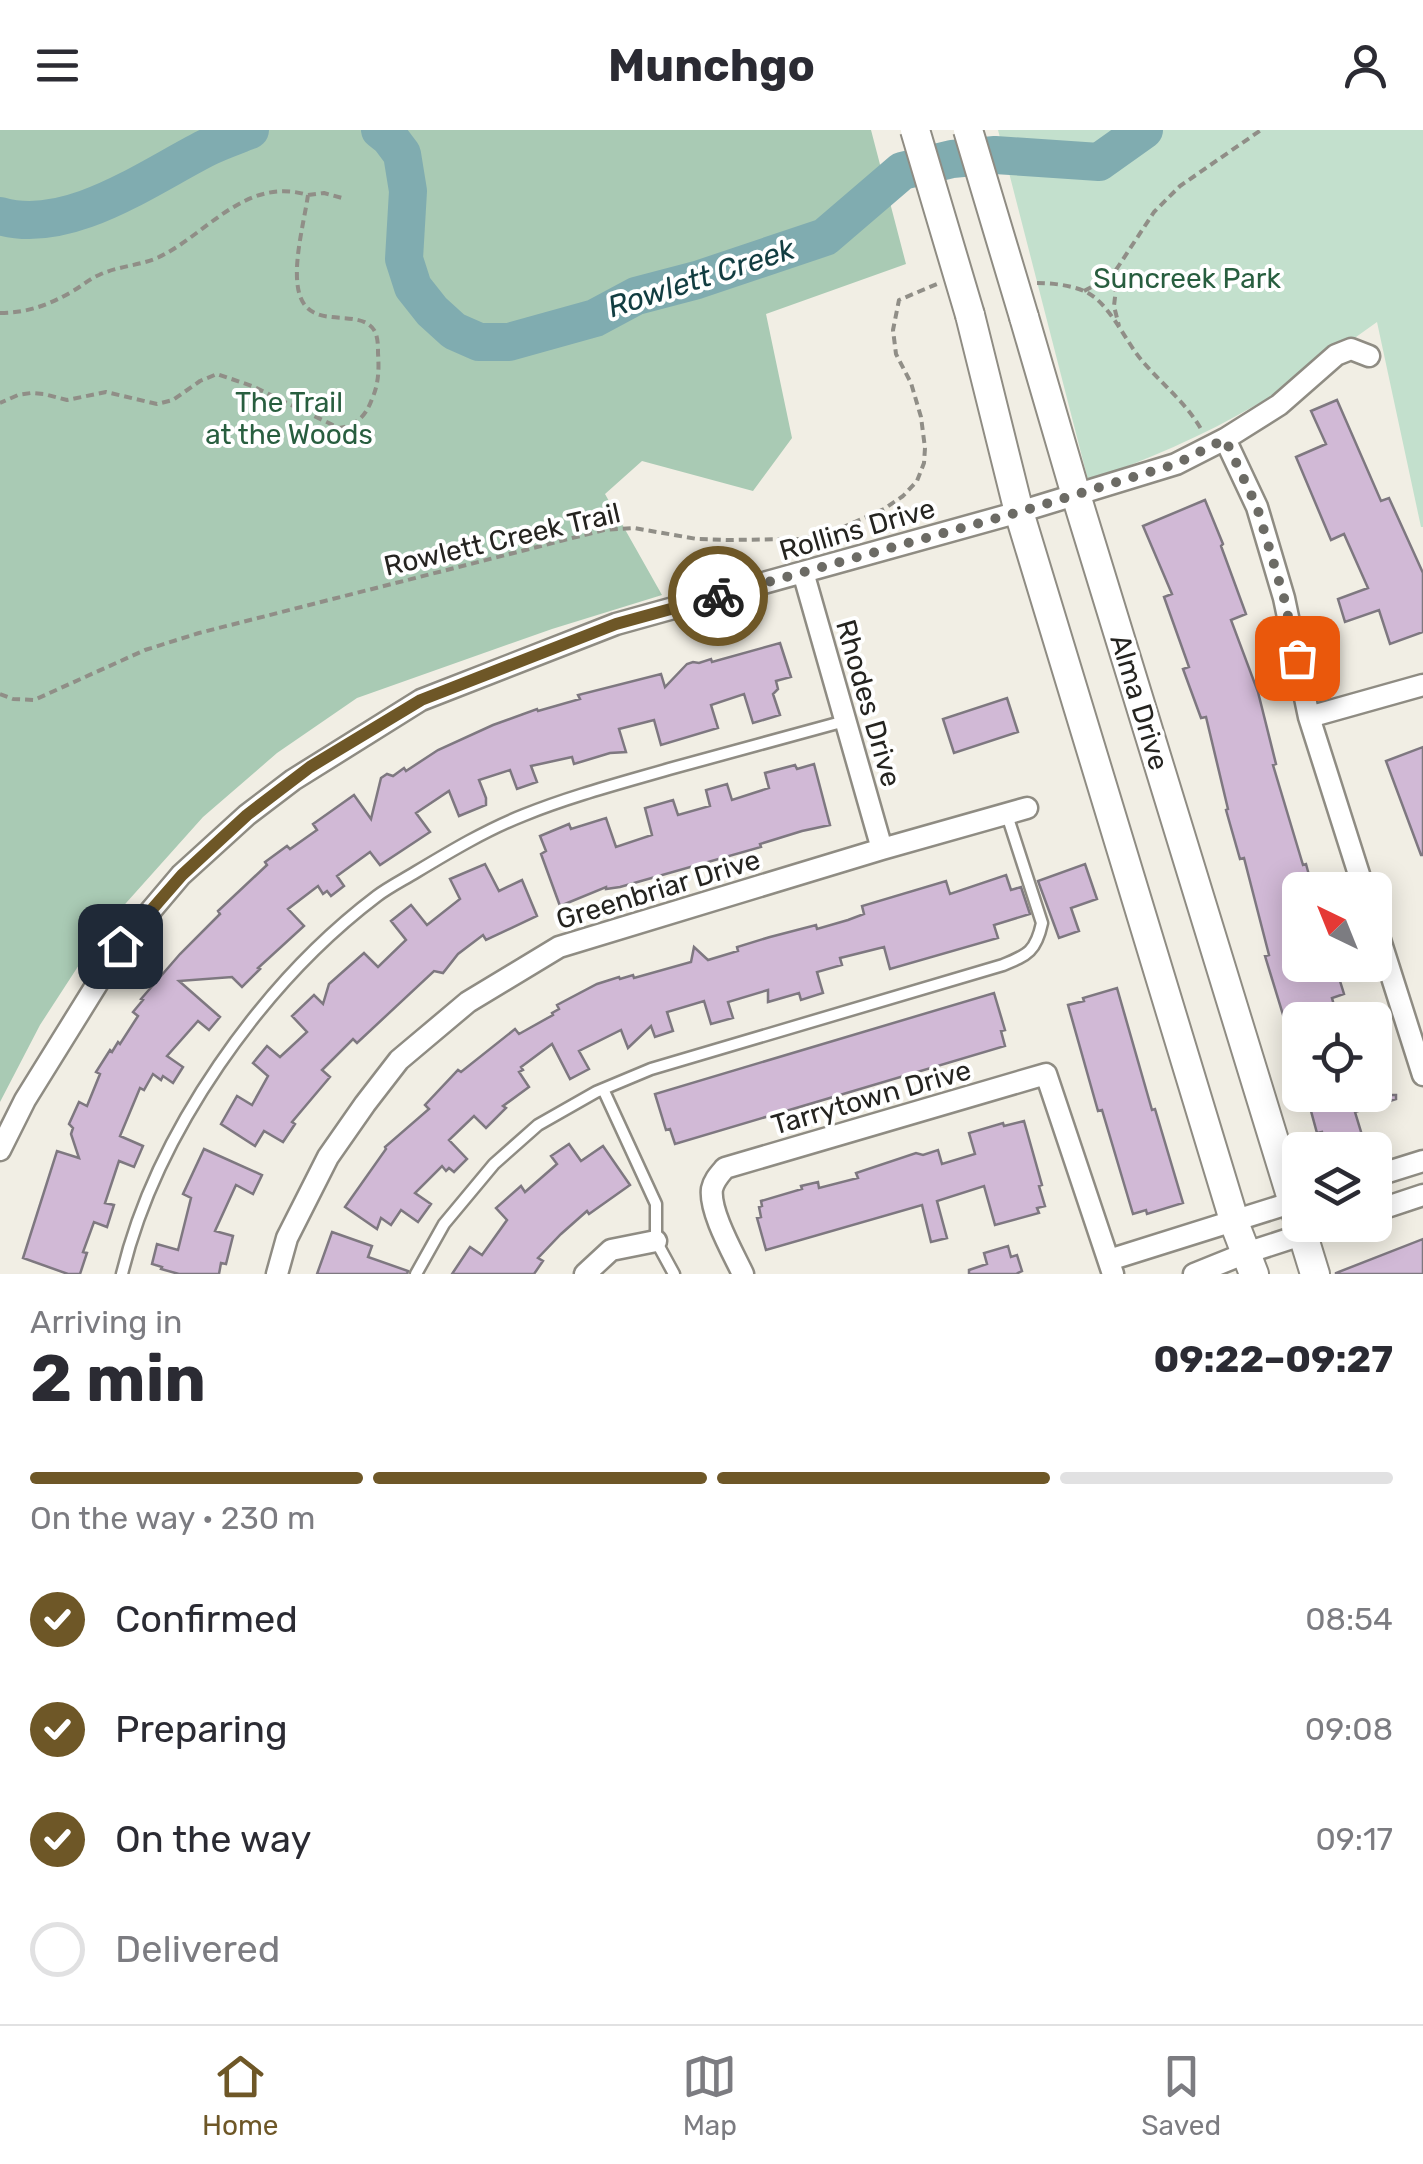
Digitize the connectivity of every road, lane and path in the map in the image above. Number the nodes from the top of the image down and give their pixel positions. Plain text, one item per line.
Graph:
1 (916, 130) edge
2 (968, 130) edge
3 (1262, 130) edge
4 (308, 194) junction
5 (342, 198) dead end
6 (1118, 267) junction
7 (954, 284) dead end
8 (1031, 284) dead end
9 (1084, 291) junction
10 (0, 313) edge
11 (1120, 330) junction
12 (1369, 356) dead end
13 (0, 403) edge
14 (1218, 442) junction
15 (1076, 495) junction
16 (1019, 512) junction
17 (803, 572) junction
18 (1423, 685) edge
19 (0, 694) edge
20 (1309, 717) junction
21 (845, 720) junction
22 (1027, 808) dead end
23 (1006, 814) junction
24 (882, 849) junction
25 (1358, 872) edge
26 (1392, 977) edge
27 (1423, 1075) edge
28 (604, 1089) junction
29 (0, 1150) edge
30 (1282, 1158) edge
31 (1423, 1161) edge
32 (1392, 1171) edge
33 (1423, 1195) edge
34 (1392, 1205) edge
35 (1282, 1206) edge
36 (1234, 1221) junction
37 (656, 1241) junction
38 (1290, 1242) edge
39 (1305, 1242) edge
40 (1250, 1264) edge
41 (1111, 1267) edge
42 (122, 1274) edge
43 (276, 1274) edge
44 (416, 1274) edge
45 (585, 1274) edge
46 (674, 1274) edge
47 (742, 1274) edge
48 (1194, 1274) edge
49 (1315, 1274) edge

1 - 16 main road, bridge
2 - 15 main road, Alma Drive, bridge
3 - 6 path
4 - 5 path
4 - 10 path
4 - 13 path
6 - 9 path
6 - 11 path
7 - 19 path, Rowlett Creek Trail
8 - 9 path
9 - 11 path
11 - 14 path
12 - 14 street, Rollins Drive
14 - 15 street, Rollins Drive
14 - 20 street
15 - 16 street, Rollins Drive
15 - 30 main road, Alma Drive
16 - 17 street, Rollins Drive
16 - 36 main road
17 - 21 street, Rhodes Drive
17 - 29 street, Rollins Drive
18 - 20 street
20 - 25 street
21 - 24 street, Rhodes Drive
21 - 42 lane
22 - 23 street, Greenbriar Drive
23 - 24 street, Greenbriar Drive
23 - 28 lane
24 - 43 street, Greenbriar Drive
26 - 27 street
28 - 37 lane
28 - 44 lane
31 - 32 street
33 - 34 street
35 - 36 street
36 - 40 main road
36 - 41 street
37 - 45 street
37 - 46 lane
38 - 40 street
39 - 49 main road, Alma Drive
40 - 48 street
41 - 47 street, Tarrytown Drive

